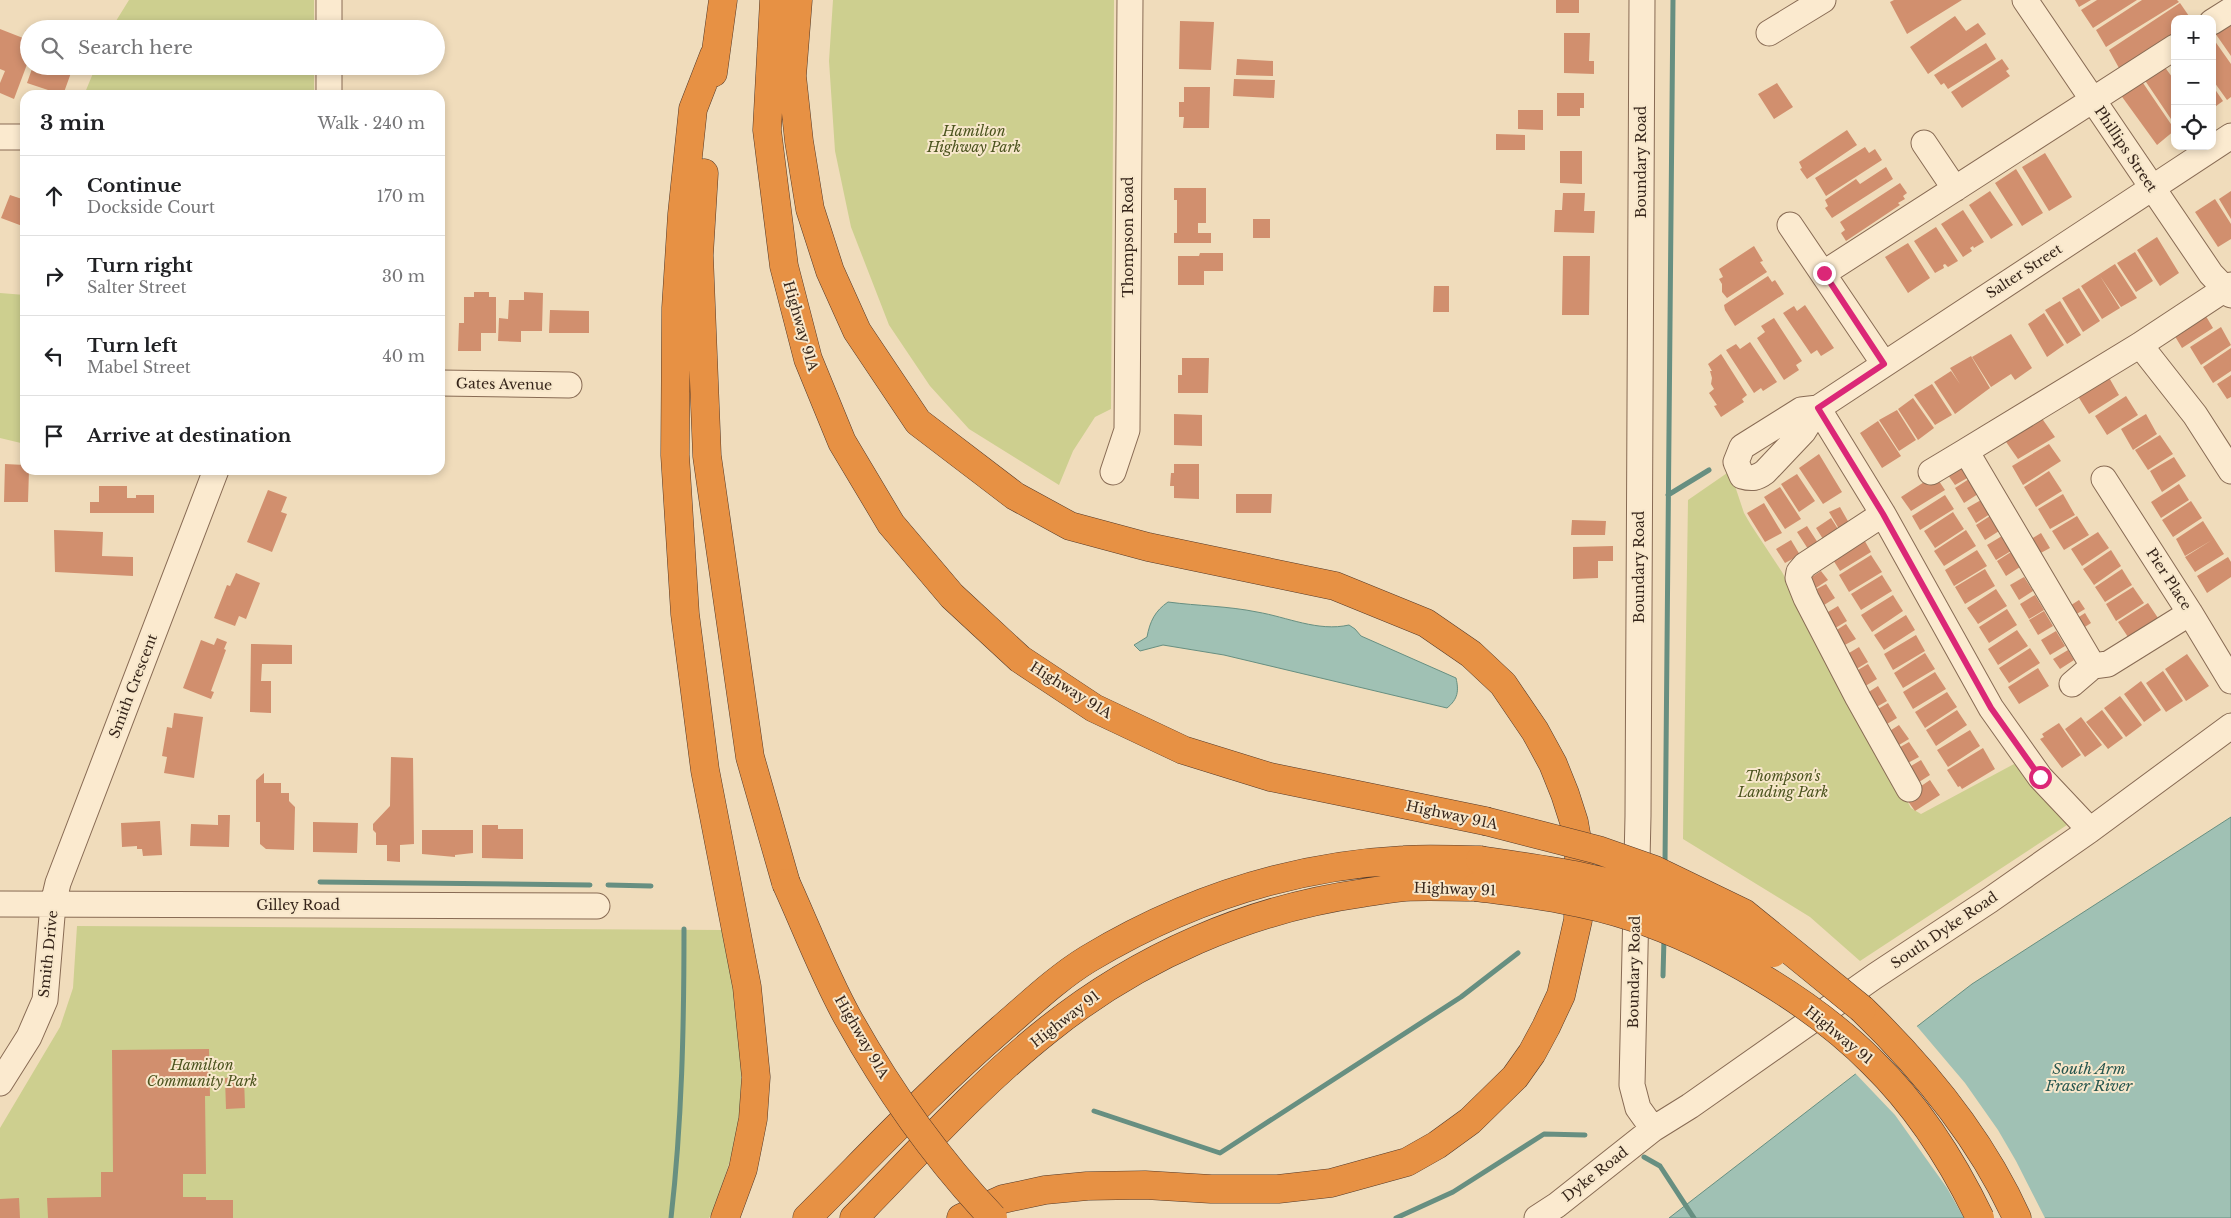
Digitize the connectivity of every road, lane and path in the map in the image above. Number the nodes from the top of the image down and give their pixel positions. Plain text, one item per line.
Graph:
1 (330, 0) edge
2 (723, 0) edge
3 (774, 0) edge
4 (798, 0) edge
5 (1130, 0) edge
6 (1642, 0) edge
7 (1823, 0) edge
8 (2025, 0) edge
9 (2231, 10) edge
10 (2216, 19) edge
11 (329, 20) edge
12 (1769, 34) dead end
13 (2171, 50) edge
14 (714, 54) junction
15 (329, 75) edge
16 (329, 90) edge
17 (2093, 100) junction
18 (2231, 136) edge
19 (0, 137) edge
20 (20, 137) edge
21 (1924, 144) dead end
22 (2152, 187) junction
23 (1955, 189) junction
24 (1790, 224) dead end
25 (1824, 273) junction
26 (2229, 290) edge
27 (2140, 345) junction
28 (1884, 364) junction
29 (445, 383) edge
30 (569, 385) dead end
31 (1966, 451) junction
32 (2231, 471) edge
33 (1113, 472) dead end
34 (1931, 472) dead end
35 (214, 475) edge
36 (2104, 478) dead end
37 (1883, 514) junction
38 (2190, 613) junction
39 (2093, 666) junction
40 (2231, 681) edge
41 (2072, 684) dead end
42 (2231, 726) edge
43 (1909, 788) dead end
44 (2090, 830) junction
45 (0, 904) edge
46 (54, 904) junction
47 (597, 906) dead end
48 (1830, 983) junction
49 (0, 1083) edge
50 (1653, 1129) junction
51 (725, 1218) edge
52 (807, 1218) edge
53 (854, 1218) edge
54 (961, 1218) edge
55 (993, 1218) edge
56 (1537, 1218) edge
57 (1980, 1218) edge
58 (2017, 1218) edge

1 - 11 street
2 - 14 highway, Highway 91A
3 - 48 highway, Highway 91A, bridge
4 - 54 highway
5 - 33 street, Thompson Road
6 - 50 street, Boundary Road
7 - 12 street
8 - 17 street, Phillips Street
9 - 10 street
13 - 17 street
14 - 51 highway
14 - 55 highway, Highway 91A, bridge
15 - 16 street
17 - 22 street, Phillips Street
17 - 23 street
18 - 22 street, Salter Street
19 - 20 street
21 - 23 street
22 - 26 street, Phillips Street
22 - 28 street, Salter Street
23 - 25 street
24 - 25 street
25 - 28 street
26 - 27 street
27 - 31 street
27 - 32 street
28 - 37 street, Salter Street
29 - 30 street, Gates Avenue
31 - 34 street
31 - 39 street
35 - 46 street, Smith Crescent
36 - 38 street, Pier Place
37 - 43 street
37 - 44 street
38 - 39 street
38 - 40 street, Pier Place
39 - 41 street
42 - 44 street, South Dyke Road
44 - 50 street, South Dyke Road
45 - 46 street, Gilley Road
46 - 47 street, Gilley Road
46 - 49 street, Smith Drive
48 - 52 highway, Highway 91, bridge
48 - 58 highway, bridge
50 - 56 street, Dyke Road
53 - 57 highway, Highway 91, bridge

